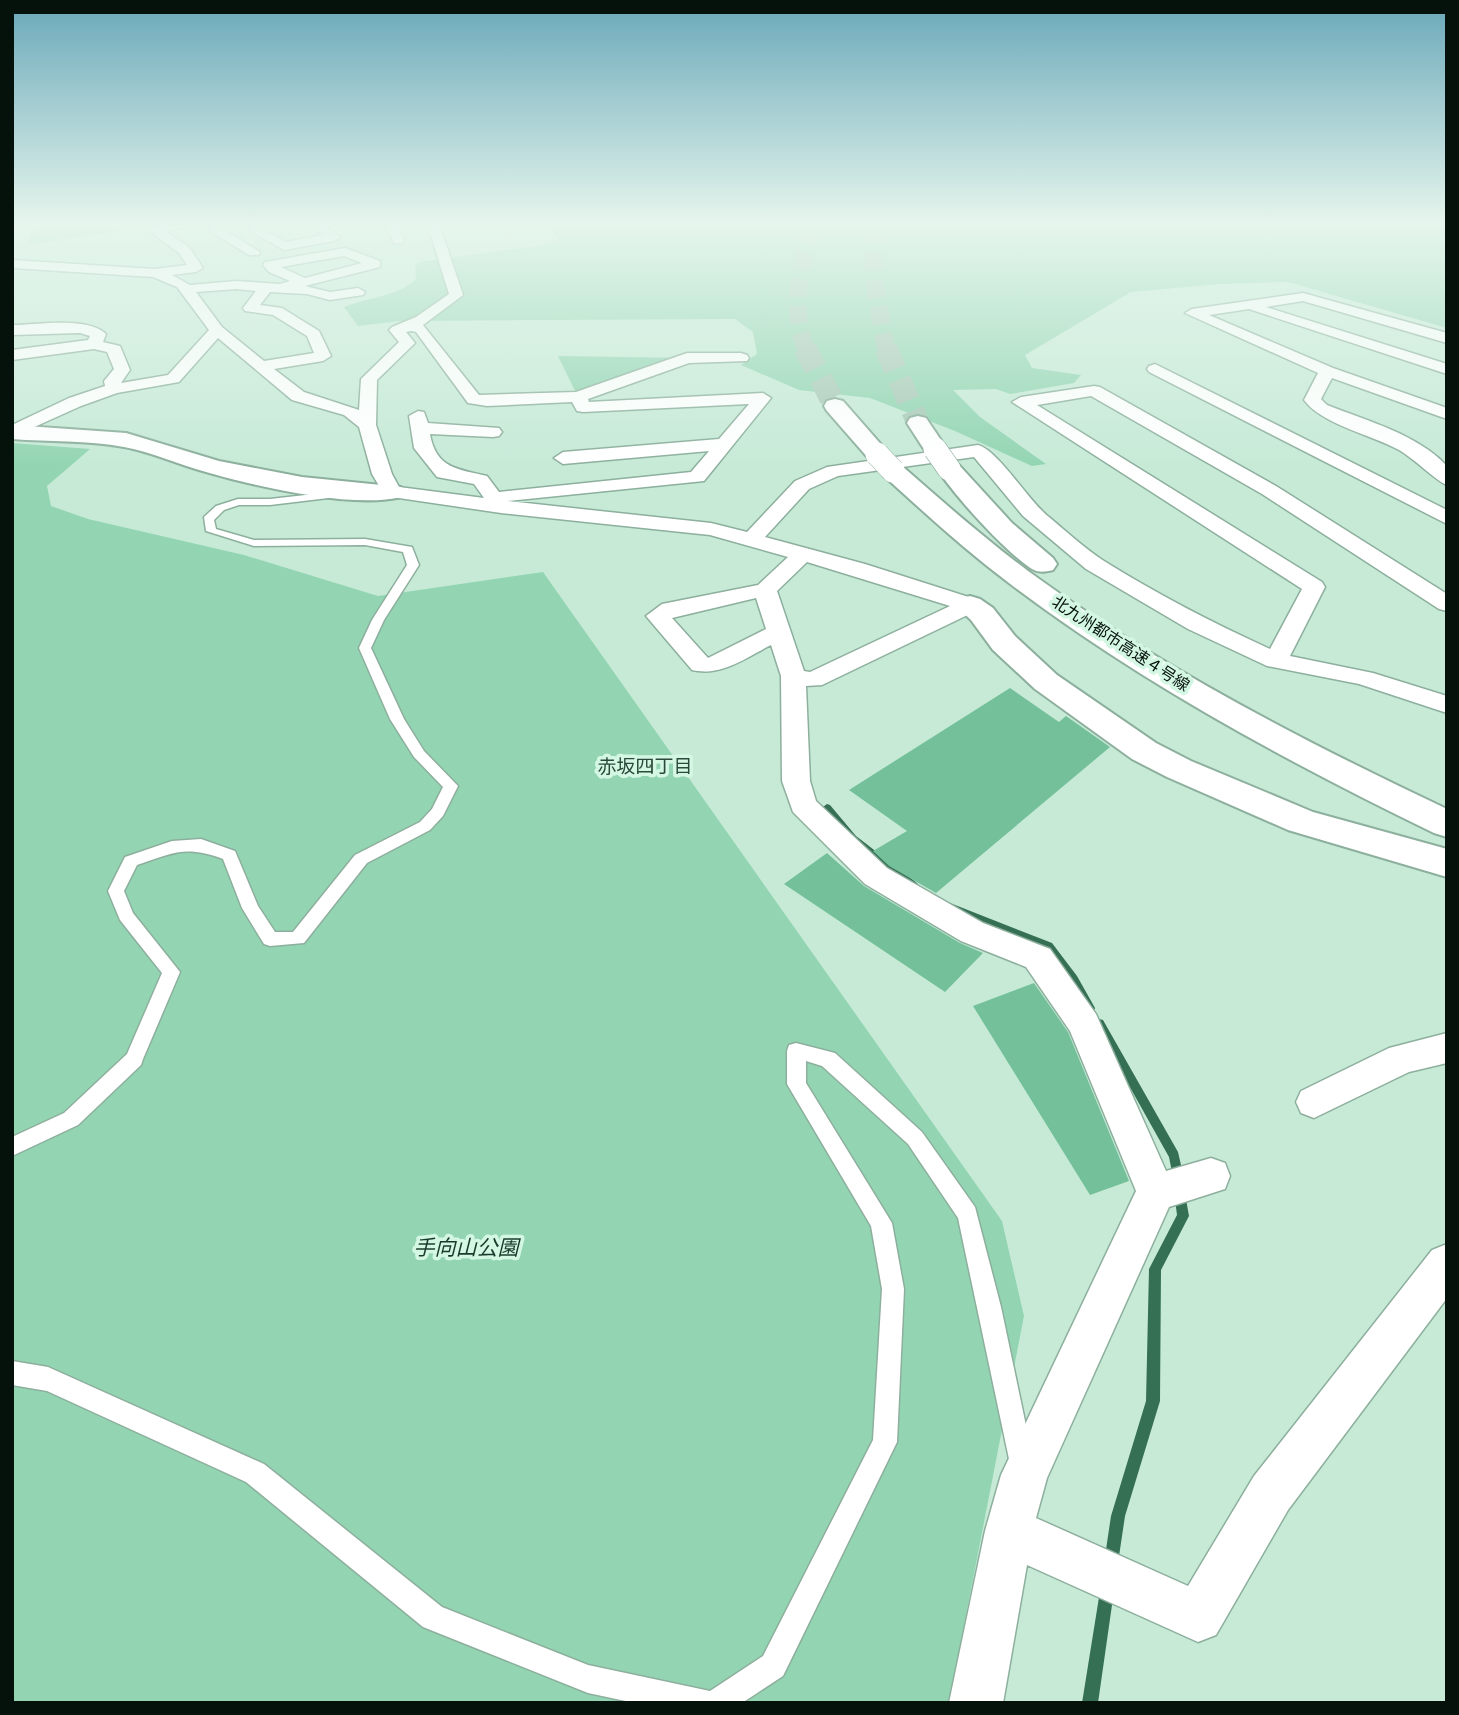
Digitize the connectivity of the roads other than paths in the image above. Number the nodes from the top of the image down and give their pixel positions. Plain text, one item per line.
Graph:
1 (199, 306) edge
2 (253, 306) edge
3 (438, 306) edge
4 (1242, 306) edge
5 (1252, 306) edge
6 (1335, 306) edge
7 (413, 326) junction
8 (12, 330) edge
9 (217, 330) junction
10 (1447, 338) edge
11 (94, 344) junction
12 (12, 355) edge
13 (741, 358) dead end
14 (261, 366) junction
15 (1155, 369) dead end
16 (1447, 369) edge
17 (1327, 371) junction
18 (114, 388) junction
19 (578, 397) junction
20 (835, 406) tunnel mouth
21 (1447, 414) edge
22 (918, 423) tunnel mouth
23 (367, 425) junction
24 (12, 432) edge
25 (493, 432) dead end
26 (726, 444) junction
27 (562, 458) dead end
28 (1447, 479) edge
29 (355, 492) junction
30 (392, 492) junction
31 (497, 502) junction
32 (1447, 518) edge
33 (751, 540) junction
34 (803, 554) junction
35 (993, 555) junction
36 (765, 590) junction
37 (1447, 604) edge
38 (970, 605) junction
39 (1045, 614) dead end
40 (779, 632) junction
41 (1276, 661) junction
42 (793, 676) junction
43 (1447, 705) edge
44 (1447, 801) edge
45 (1359, 802) dead end
46 (1447, 824) edge
47 (1447, 831) edge
48 (1447, 863) edge
49 (1447, 1048) edge
50 (1314, 1102) dead end
51 (12, 1147) edge
52 (1206, 1178) dead end
53 (1158, 1191) junction
54 (1447, 1264) edge
55 (12, 1373) edge
56 (1024, 1475) junction
57 (1009, 1531) junction
58 (705, 1703) edge
59 (716, 1703) edge
60 (976, 1703) edge

1 - 9 street
2 - 14 street
3 - 7 street
4 - 17 street
5 - 16 street
6 - 10 street
7 - 19 street
7 - 23 street
8 - 11 street
9 - 14 street
9 - 18 street
11 - 12 street
11 - 18 street
13 - 19 street
14 - 23 street
15 - 32 street
17 - 21 street
17 - 28 street
18 - 24 street
19 - 26 street
20 - 35 main road, 北九州都市高速４号線
22 - 44 main road, 北九州都市高速４号線
23 - 30 street
24 - 29 main road
25 - 31 street
26 - 27 street
26 - 31 street
29 - 30 main road
29 - 51 lane
30 - 31 street
31 - 33 street
33 - 34 street
33 - 41 street
34 - 36 street
34 - 38 street
35 - 39 main road
35 - 46 main road, 北九州都市高速４号線
36 - 40 street
36 - 40 street
37 - 41 street
38 - 42 street
38 - 48 main road
40 - 42 street
41 - 43 street
42 - 53 street
45 - 47 main road
49 - 50 street
52 - 53 street
53 - 56 street
54 - 57 street
55 - 58 lane
56 - 57 street
56 - 59 lane
57 - 60 street

